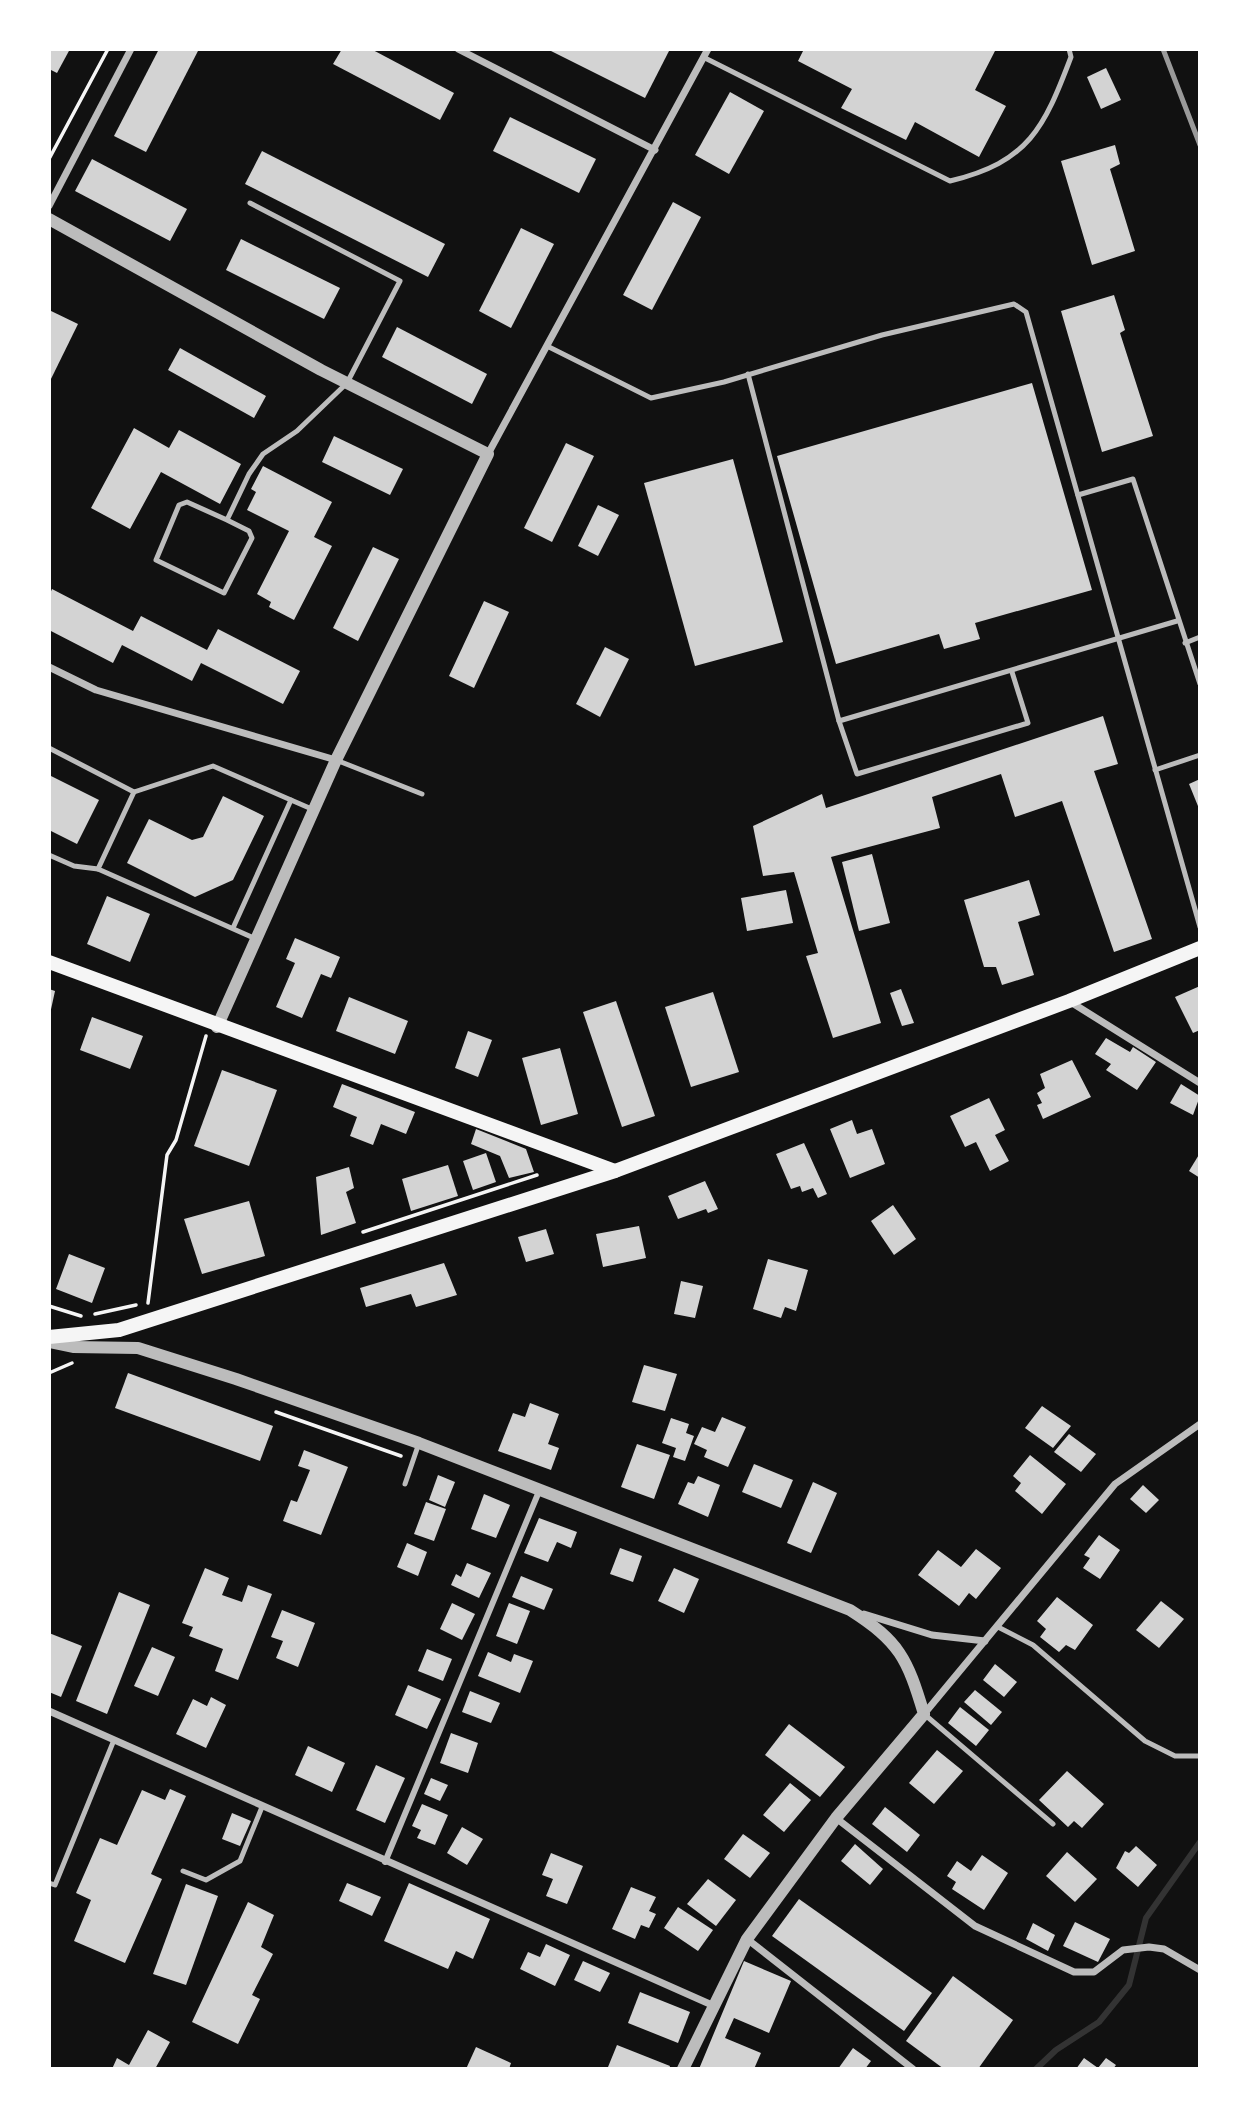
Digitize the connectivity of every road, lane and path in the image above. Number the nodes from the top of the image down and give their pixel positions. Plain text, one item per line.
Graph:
1 (108, 49) edge
2 (131, 49) edge
3 (458, 49) edge
4 (708, 49) edge
5 (1069, 49) edge
6 (703, 58) junction
7 (655, 149) junction
8 (49, 159) edge
9 (250, 203) dead end
10 (49, 206) edge
11 (49, 219) edge
12 (547, 346) junction
13 (748, 374) junction
14 (347, 383) junction
15 (488, 454) junction
16 (1078, 495) junction
17 (227, 520) junction
18 (1177, 621) junction
19 (1200, 637) edge
20 (1116, 639) junction
21 (1185, 643) junction
22 (49, 667) edge
23 (1012, 672) junction
24 (1200, 684) edge
25 (839, 720) junction
26 (49, 748) edge
27 (1200, 755) edge
28 (336, 760) junction
29 (1155, 770) junction
30 (134, 792) junction
31 (422, 794) dead end
32 (291, 800) junction
33 (314, 810) junction
34 (49, 855) edge
35 (98, 869) junction
36 (1200, 927) edge
37 (233, 928) junction
38 (257, 939) junction
39 (1200, 948) edge
40 (49, 962) edge
41 (1069, 1001) junction
42 (212, 1025) junction
43 (1200, 1083) edge
44 (614, 1171) junction
45 (49, 1306) edge
46 (49, 1340) edge
47 (1200, 1424) edge
48 (419, 1443) junction
49 (405, 1484) dead end
50 (541, 1489) junction
51 (850, 1610) junction
52 (998, 1627) junction
53 (985, 1641) junction
54 (49, 1711) edge
55 (925, 1714) junction
56 (114, 1740) junction
57 (1200, 1755) edge
58 (262, 1807) junction
59 (836, 1818) junction
60 (1053, 1824) dead end
61 (385, 1862) junction
62 (183, 1871) dead end
63 (49, 1883) edge
64 (747, 1939) junction
65 (1200, 1970) edge
66 (712, 2005) junction
67 (683, 2069) edge
68 (913, 2069) edge

1 - 8 path
2 - 10 street
3 - 7 street
4 - 6 street
5 - 6 lane
6 - 7 street
7 - 12 street
9 - 14 lane
11 - 14 street
12 - 13 lane
12 - 15 street
13 - 16 lane
13 - 25 lane
14 - 15 street
14 - 17 lane
15 - 28 street
16 - 18 lane
16 - 20 lane
17 - 17 lane
18 - 20 lane
18 - 21 lane
19 - 21 lane
20 - 23 lane
20 - 29 lane
21 - 24 lane
22 - 28 street
23 - 25 lane
23 - 25 lane
26 - 30 lane
27 - 29 lane
28 - 31 lane
28 - 33 street
29 - 36 lane
30 - 32 lane
30 - 35 lane
32 - 33 lane
32 - 37 lane
33 - 38 street
34 - 35 lane
35 - 37 lane
37 - 38 lane
38 - 42 street
39 - 41 main road
40 - 42 main road
41 - 43 street
41 - 44 main road
42 - 44 main road
42 - 45 path
44 - 46 main road
46 - 48 street
47 - 52 street
48 - 49 lane
48 - 50 street
50 - 51 street
50 - 61 street
51 - 53 street
51 - 55 street
52 - 53 street
52 - 57 lane
53 - 55 street
54 - 56 street
55 - 59 street
55 - 60 lane
56 - 58 street
56 - 63 lane
58 - 61 street
58 - 62 lane
59 - 64 street
59 - 65 street
61 - 66 street
64 - 66 street
64 - 68 street
66 - 67 street

